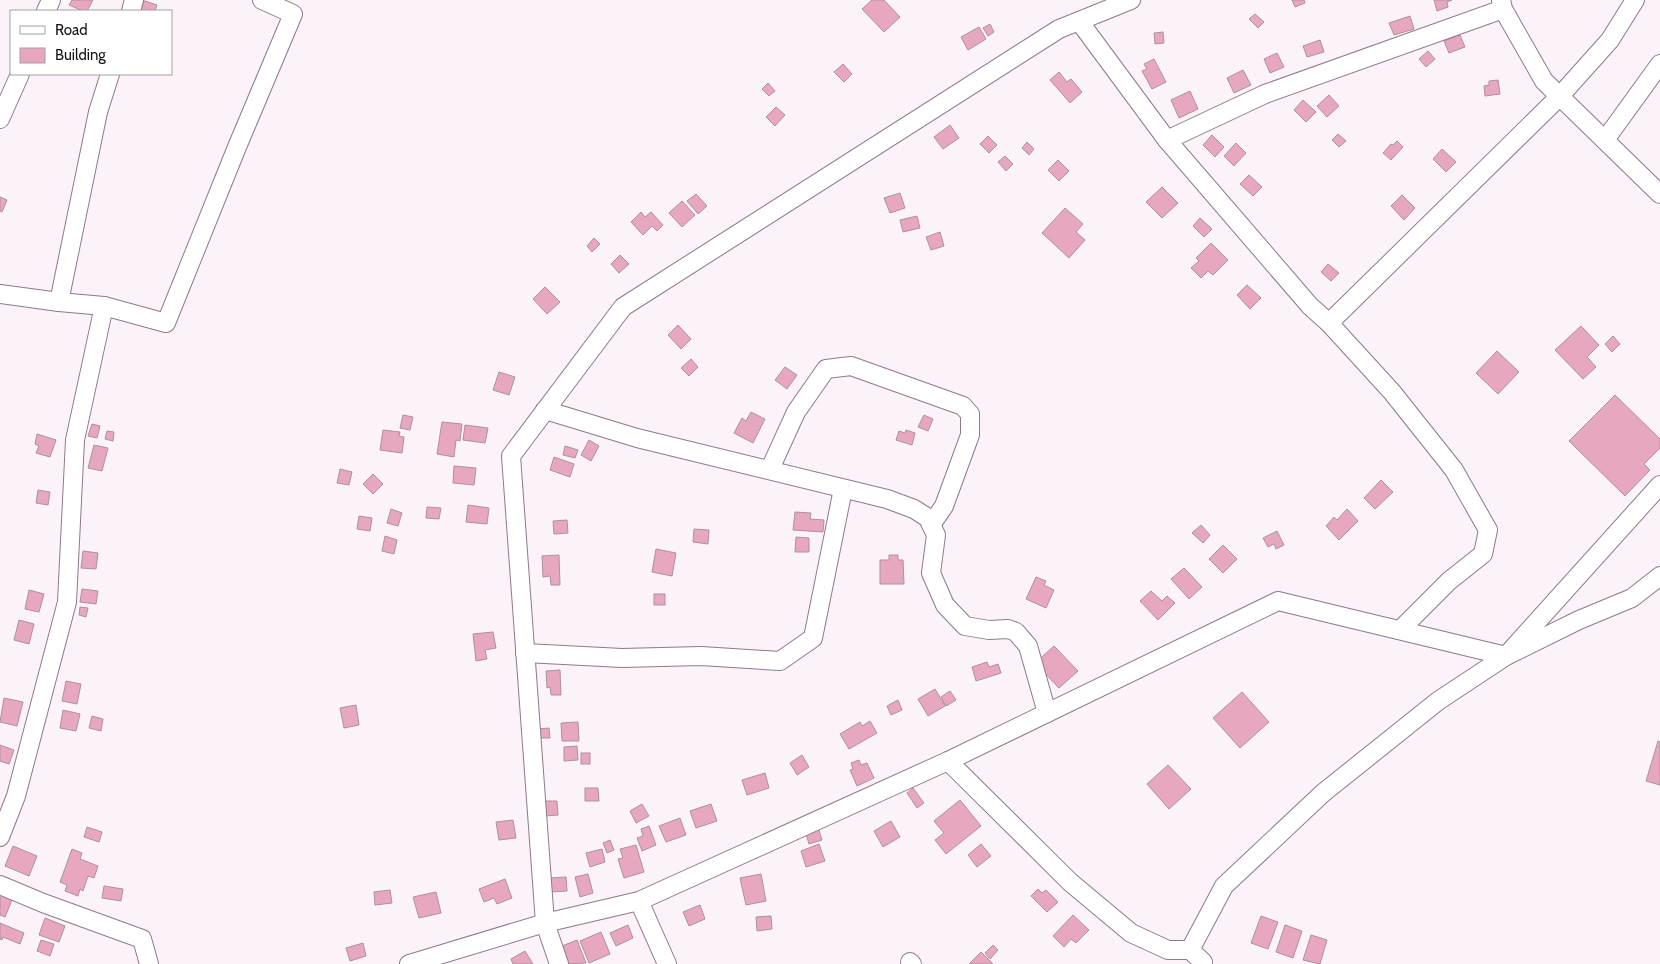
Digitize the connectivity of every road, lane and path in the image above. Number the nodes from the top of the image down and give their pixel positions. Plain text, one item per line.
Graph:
1 (262, 0) edge
2 (1131, 0) edge
3 (1636, 0) edge
4 (1502, 5) edge
5 (1079, 21) junction
6 (1660, 64) edge
7 (20, 75) edge
8 (110, 75) edge
9 (1559, 97) junction
10 (0, 119) edge
11 (1167, 140) junction
12 (1605, 140) junction
13 (1660, 194) edge
14 (0, 294) edge
15 (59, 302) junction
16 (104, 306) junction
17 (1329, 323) junction
18 (545, 410) junction
19 (770, 469) junction
20 (1660, 485) edge
21 (843, 489) junction
22 (931, 525) junction
23 (1660, 576) edge
24 (1400, 630) junction
25 (525, 653) junction
26 (1506, 656) junction
27 (1047, 713) junction
28 (948, 762) junction
29 (0, 837) edge
30 (0, 885) edge
31 (639, 901) junction
32 (545, 922) junction
33 (1190, 950) junction
34 (412, 963) edge
35 (149, 964) edge
36 (559, 964) edge
37 (667, 964) edge
38 (1202, 964) edge

1 - 16 street
2 - 5 street
3 - 9 street
4 - 9 street
4 - 11 street
5 - 11 street
5 - 18 street
6 - 12 street
7 - 10 street
8 - 15 street
9 - 12 street
9 - 17 street
11 - 17 street
12 - 13 street
14 - 15 street
15 - 16 street
16 - 29 street
17 - 24 street
18 - 19 street
18 - 25 street
19 - 21 street
19 - 22 street
20 - 26 street
21 - 22 street
21 - 25 street
22 - 27 street
23 - 26 street
24 - 26 street
24 - 27 street
25 - 32 street
26 - 33 street
27 - 28 street
28 - 31 street
28 - 33 street
30 - 35 street
31 - 32 street
31 - 37 street
32 - 34 street
32 - 36 street
33 - 38 street

